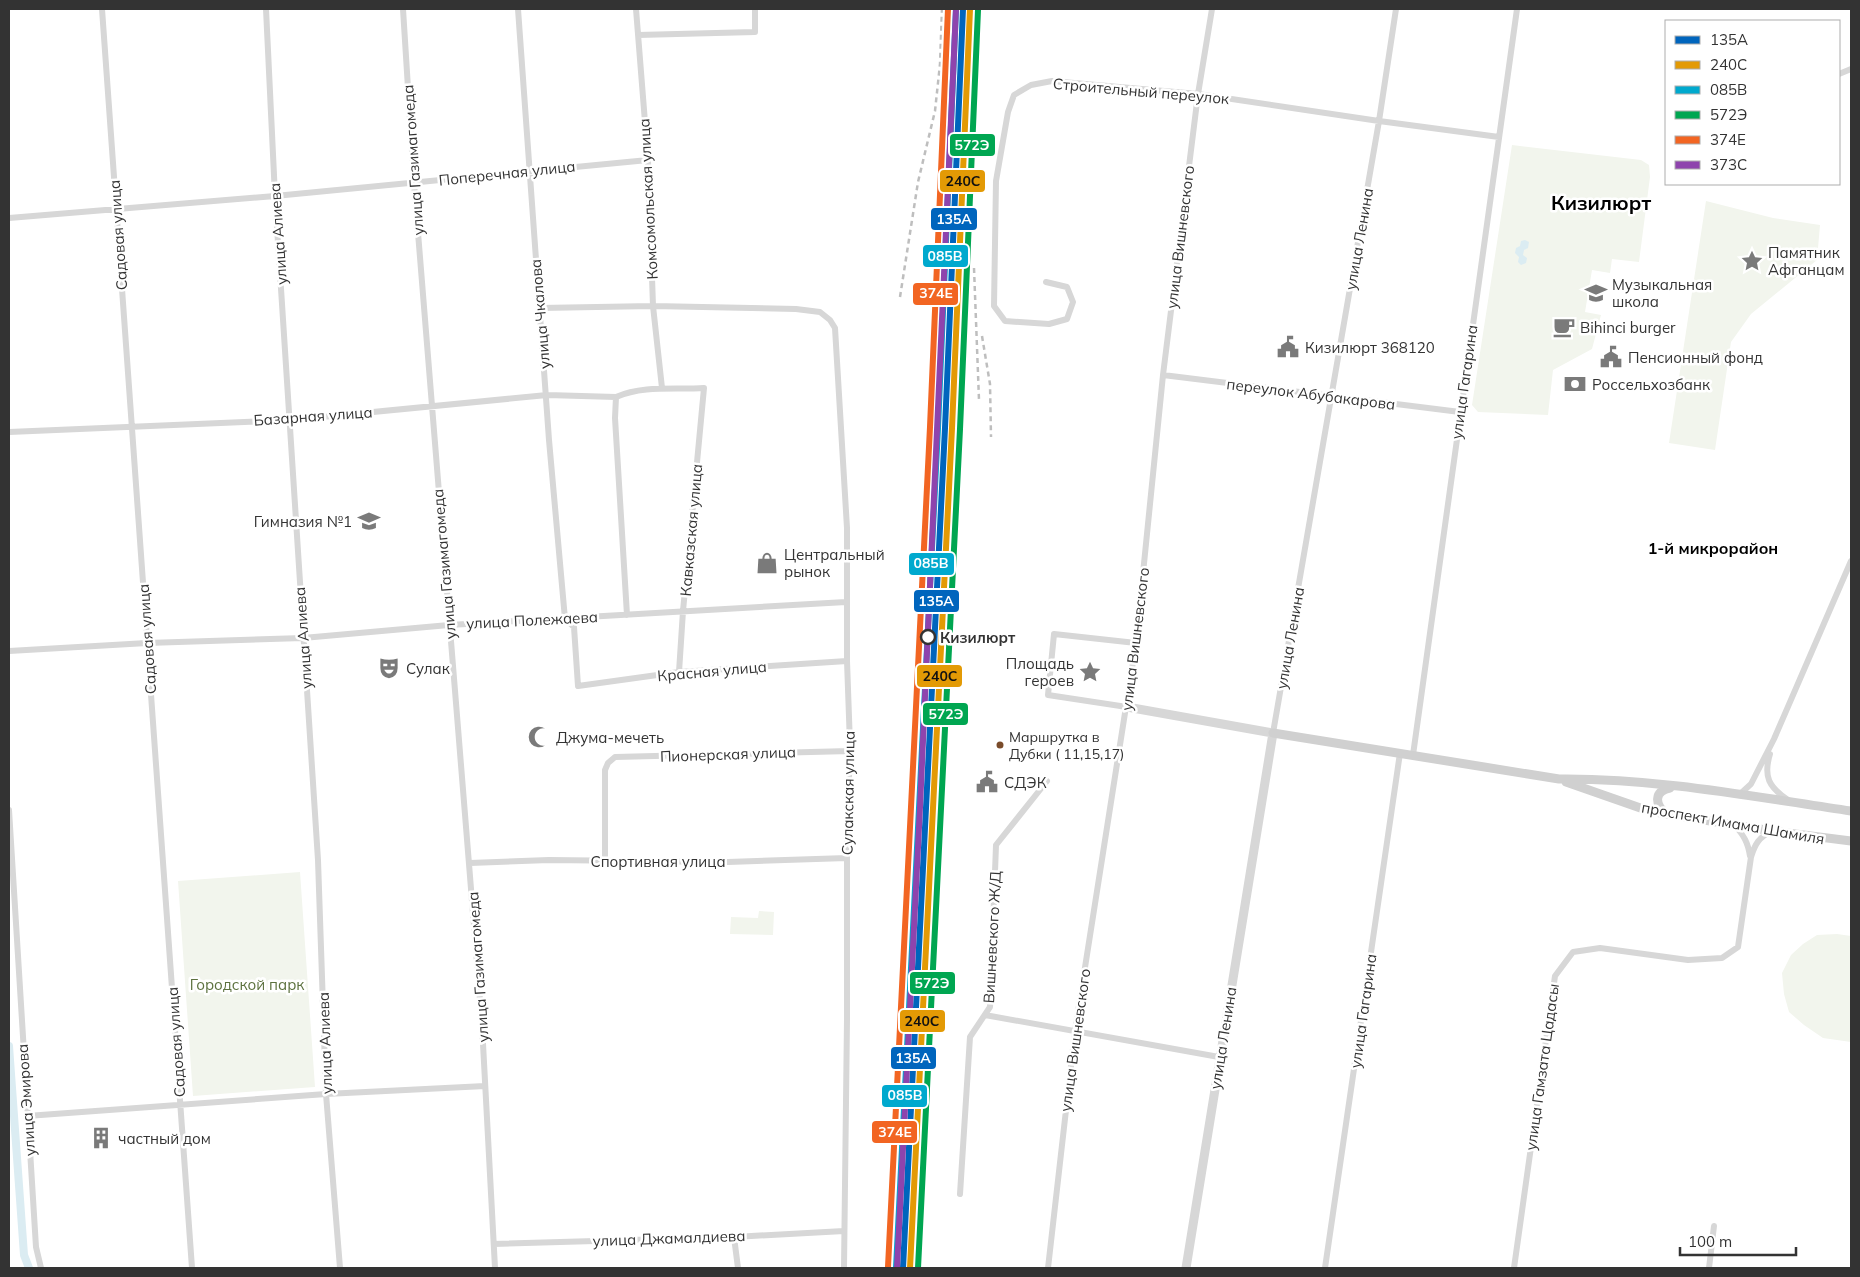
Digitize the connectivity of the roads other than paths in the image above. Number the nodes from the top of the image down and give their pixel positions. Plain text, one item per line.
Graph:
1 (102, 9) edge
2 (266, 9) edge
3 (403, 9) edge
4 (518, 9) edge
5 (636, 9) edge
6 (755, 9) edge
7 (1212, 9) edge
8 (1396, 9) edge
9 (1517, 10) edge
10 (638, 35) junction
11 (1198, 94) junction
12 (1380, 121) junction
13 (1499, 137) junction
14 (648, 160) junction
15 (529, 171) junction
16 (414, 183) junction
17 (275, 196) junction
18 (116, 209) junction
19 (9, 218) edge
20 (1046, 282) dead end
21 (654, 306) junction
22 (540, 308) junction
23 (1163, 375) junction
24 (662, 388) junction
25 (547, 395) junction
26 (616, 397) junction
27 (1332, 397) junction
28 (432, 406) junction
29 (1460, 412) junction
30 (291, 420) junction
31 (132, 425) junction
32 (9, 432) edge
33 (1851, 561) edge
34 (846, 602) junction
35 (683, 612) junction
36 (627, 615) junction
37 (565, 619) junction
38 (449, 625) junction
39 (303, 638) junction
40 (147, 643) junction
41 (1136, 643) junction
42 (9, 651) edge
43 (847, 661) junction
44 (679, 672) junction
45 (1127, 707) junction
46 (1273, 733) junction
47 (1774, 738) junction
48 (850, 751) junction
49 (1400, 753) junction
50 (1413, 755) junction
51 (1559, 779) junction
52 (1047, 781) dead end
53 (1676, 786) junction
54 (1739, 794) junction
55 (1793, 803) junction
56 (9, 810) edge
57 (1851, 811) edge
58 (1668, 814) junction
59 (1734, 825) junction
60 (1772, 831) junction
61 (1850, 841) edge
62 (1751, 857) junction
63 (847, 858) junction
64 (605, 861) junction
65 (470, 863) junction
66 (985, 1015) junction
67 (1075, 1031) junction
68 (1220, 1057) junction
69 (485, 1086) junction
70 (326, 1094) junction
71 (181, 1105) junction
72 (27, 1116) junction
73 (960, 1194) dead end
74 (1714, 1226) dead end
75 (844, 1231) junction
76 (734, 1237) junction
77 (494, 1244) junction
78 (41, 1268) edge
79 (192, 1268) edge
80 (340, 1268) edge
81 (495, 1268) edge
82 (738, 1268) edge
83 (844, 1268) edge
84 (1048, 1268) edge
85 (1186, 1268) edge
86 (1325, 1268) edge
87 (1514, 1268) edge
88 (1709, 1268) edge

1 - 18 street, Садовая улица
2 - 17 street, улица Алиева
3 - 16 street, улица Газимагомеда
4 - 15 street, улица Чкалова
5 - 10 street, Комсомольская улица
6 - 10 street
7 - 11 street, улица Вишневского
8 - 12 street, улица Ленина
9 - 13 street, улица Гагарина
10 - 14 street, Комсомольская улица
11 - 12 street, Строительный переулок
11 - 20 street, Строительный переулок
11 - 23 street, улица Вишневского
12 - 13 street, Строительный переулок
12 - 27 street, улица Ленина
13 - 29 street, улица Гагарина
14 - 15 street, Поперечная улица
14 - 21 street, Комсомольская улица
15 - 16 street, Поперечная улица
15 - 22 street, улица Чкалова
16 - 17 street, Поперечная улица
16 - 28 street, улица Газимагомеда
17 - 18 street, Поперечная улица
17 - 30 street, улица Алиева
18 - 19 street, Поперечная улица
18 - 31 street, Садовая улица
21 - 22 street
21 - 24 street, Комсомольская улица
21 - 34 street, Сулакская улица
22 - 25 street, улица Чкалова
23 - 27 street, переулок Абубакарова
23 - 41 street, улица Вишневского
24 - 26 street
24 - 35 street, Кавказская улица
25 - 26 street, Базарная улица
25 - 28 street, Базарная улица
25 - 37 street, улица Чкалова
26 - 36 street
27 - 29 street, переулок Абубакарова
27 - 46 street, улица Ленина
28 - 30 street, Базарная улица
28 - 38 street, улица Газимагомеда
29 - 50 street, улица Гагарина
30 - 31 street, Базарная улица
30 - 39 street, улица Алиева
31 - 32 street, Базарная улица
31 - 40 street, Садовая улица
33 - 47 street
34 - 35 street, улица Полежаева
34 - 43 street, Сулакская улица
35 - 36 street, улица Полежаева
35 - 44 street, Кавказская улица
36 - 37 street, улица Полежаева
37 - 38 street, улица Полежаева
37 - 44 street, Красная улица
38 - 39 street, улица Полежаева
38 - 65 street, улица Газимагомеда
39 - 40 street, улица Полежаева
39 - 70 street, улица Алиева
40 - 42 street, улица Полежаева
40 - 71 street, Садовая улица
41 - 45 street, улица Вишневского
41 - 45 street
43 - 44 street, Красная улица
43 - 48 street, Сулакская улица
45 - 46 street
45 - 67 street, улица Вишневского
46 - 49 main road, проспект Имама Шамиля
46 - 68 street, улица Ленина
47 - 54 street
47 - 55 street
48 - 63 street, Сулакская улица
48 - 64 street, Пионерская улица
49 - 50 main road, проспект Имама Шамиля
49 - 86 street, улица Гагарина
50 - 51 main road, проспект Имама Шамиля
51 - 53 main road, проспект Имама Шамиля
51 - 58 main road, проспект Имама Шамиля
52 - 66 street, Вишневского Ж/Д
53 - 54 main road, проспект Имама Шамиля
53 - 58 main road
54 - 55 main road, проспект Имама Шамиля
55 - 57 main road, проспект Имама Шамиля
56 - 72 street, улица Эмирова
58 - 59 main road, проспект Имама Шамиля
59 - 60 main road, проспект Имама Шамиля
59 - 62 street
60 - 61 main road, проспект Имама Шамиля
60 - 62 street
62 - 87 street, улица Гамзата Цадасы
63 - 64 street, Спортивная улица
63 - 75 street, Сулакская улица
64 - 65 street, Спортивная улица
65 - 69 street, улица Газимагомеда
66 - 67 street
66 - 73 street, Вишневского Ж/Д
67 - 68 street
67 - 84 street, улица Вишневского
68 - 85 street, улица Ленина
69 - 70 street
69 - 77 street, улица Газимагомеда
70 - 71 street
70 - 80 street, улица Алиева
71 - 72 street
71 - 79 street, Садовая улица
72 - 78 street, улица Эмирова
74 - 88 street
75 - 76 street, улица Джамалдиева
75 - 83 street, Сулакская улица
76 - 77 street, улица Джамалдиева
76 - 82 street
77 - 81 street, улица Газимагомеда

